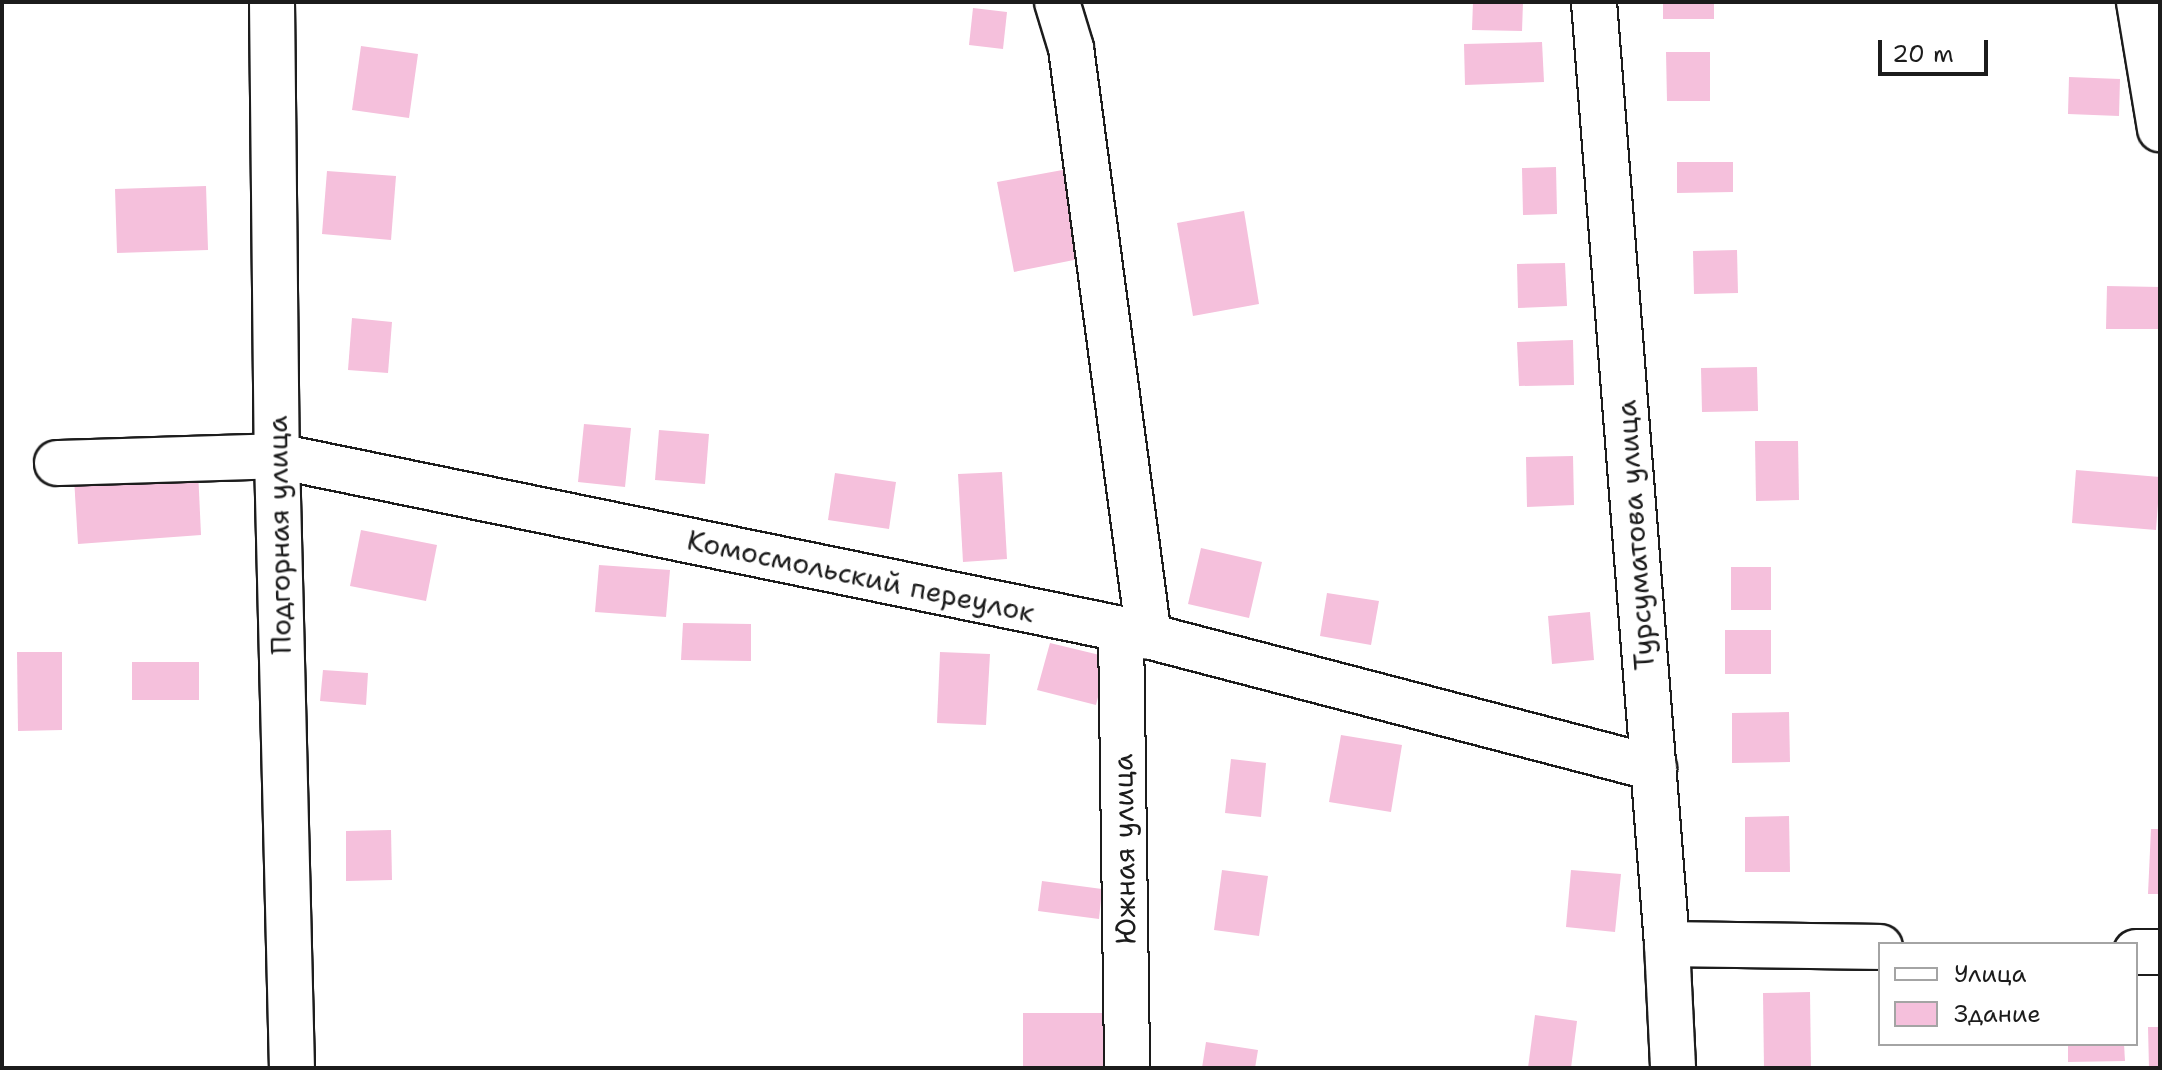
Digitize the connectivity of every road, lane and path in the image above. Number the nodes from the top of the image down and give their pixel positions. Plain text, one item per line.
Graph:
1 (272, 2) edge
2 (1057, 2) edge
3 (1594, 2) edge
4 (2139, 2) edge
5 (2160, 129) edge
6 (277, 456) junction
7 (57, 463) dead end
8 (1135, 633) junction
9 (1654, 768) junction
10 (1667, 944) junction
11 (1878, 947) edge
12 (2138, 952) edge
13 (2160, 952) edge
14 (292, 1068) edge
15 (1127, 1068) edge
16 (1673, 1068) edge

1 - 6 street, Подгорная улица
2 - 8 street, Южная улица
3 - 9 street, Турсуматова улица
4 - 5 street
6 - 7 street, Комосмольский переулок
6 - 8 street, Комосмольский переулок
6 - 14 street, Подгорная улица
8 - 9 street, Комосмольский переулок
8 - 15 street, Южная улица
9 - 10 street, Турсуматова улица
10 - 11 street
10 - 16 street, Турсуматова улица
12 - 13 street

